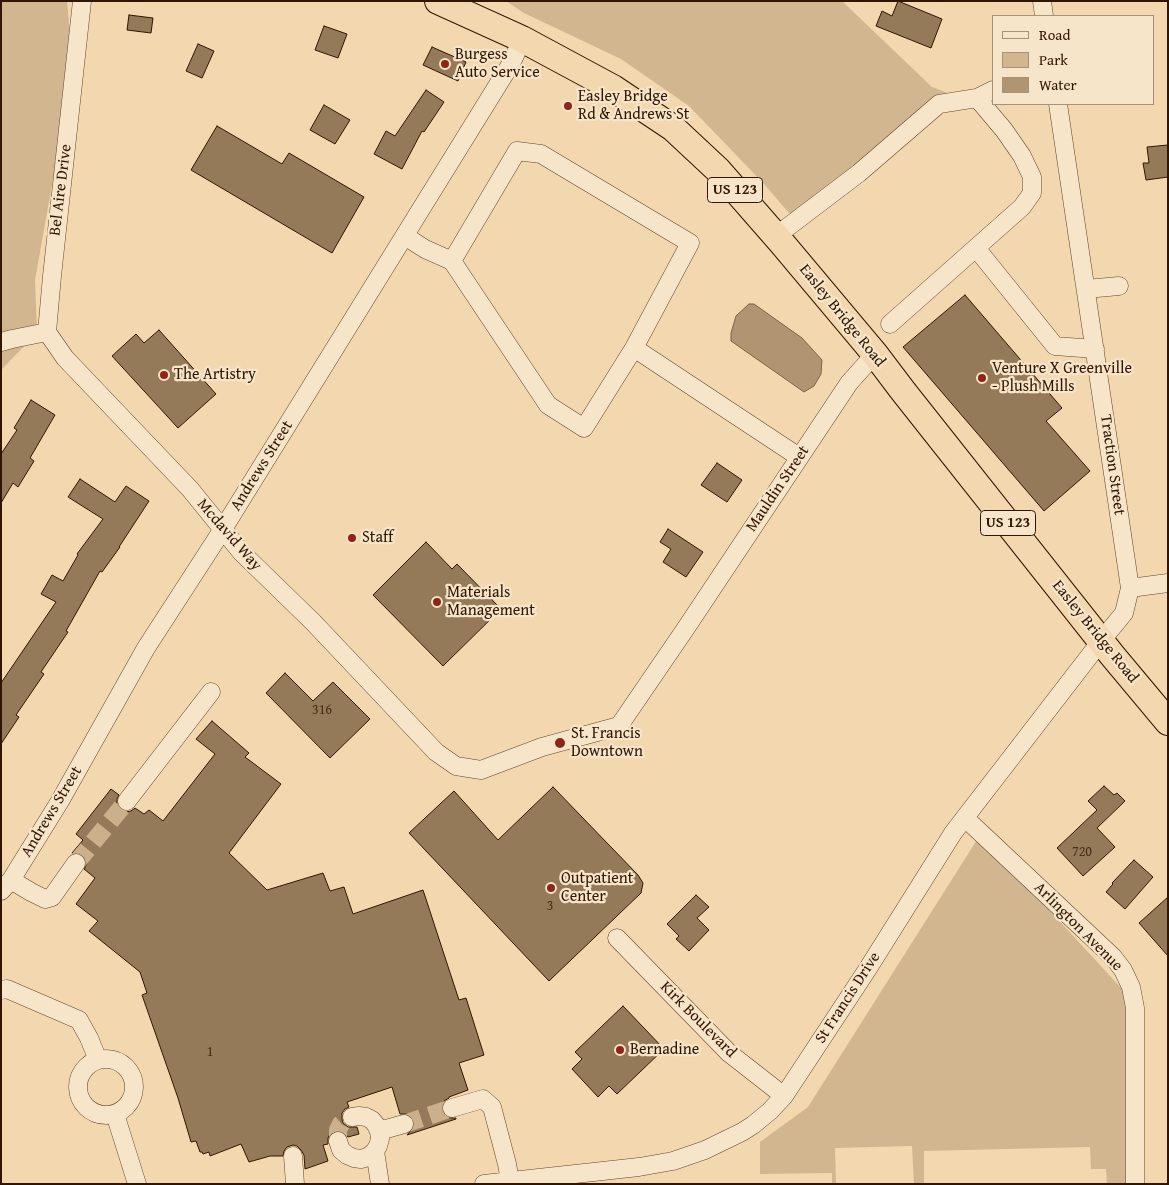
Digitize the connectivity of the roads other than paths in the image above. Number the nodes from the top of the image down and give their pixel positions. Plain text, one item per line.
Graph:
1 (82, 1) edge
2 (1042, 1) edge
3 (453, 4) edge
4 (1044, 15) edge
5 (522, 40) junction
6 (992, 90) edge
7 (977, 98) junction
8 (1058, 105) edge
9 (404, 236) junction
10 (776, 236) junction
11 (976, 248) junction
12 (452, 262) junction
13 (1119, 286) dead end
14 (1086, 289) junction
15 (890, 324) dead end
16 (48, 332) junction
17 (1, 342) edge
18 (634, 348) junction
19 (1094, 349) junction
20 (875, 354) junction
21 (799, 457) junction
22 (223, 528) junction
23 (1168, 583) edge
24 (1130, 588) junction
25 (1101, 641) junction
26 (211, 692) dead end
27 (1168, 722) edge
28 (417, 732) joint
29 (127, 801) tunnel mouth
30 (965, 818) junction
31 (76, 863) tunnel mouth
32 (6, 886) edge
33 (618, 938) dead end
34 (1, 990) edge
35 (98, 1060) junction
36 (784, 1096) junction
37 (452, 1108) tunnel mouth
38 (115, 1114) junction
39 (352, 1117) dead end
40 (404, 1124) tunnel mouth
41 (379, 1131) junction
42 (338, 1141) dead end
43 (375, 1151) junction
44 (293, 1156) dead end
45 (580, 1179) edge
46 (510, 1181) junction
47 (137, 1184) edge
48 (295, 1184) edge
49 (380, 1184) edge
50 (484, 1184) edge
51 (1135, 1184) edge

1 - 16 street, Bel Aire Drive
2 - 4 street
3 - 5 highway, Easley Bridge Road / US 123
5 - 9 street, Andrews Street
5 - 10 highway, Easley Bridge Road / US 123
6 - 7 street
7 - 10 street
7 - 11 street
8 - 14 street, Traction Street
9 - 12 street
9 - 22 street, Andrews Street
10 - 20 highway, Easley Bridge Road / US 123
11 - 15 street
11 - 19 street
12 - 18 street
12 - 18 street
13 - 14 street
14 - 19 street, Traction Street
16 - 17 street
16 - 22 street, Mcdavid Way
18 - 21 street
19 - 24 street, Traction Street
20 - 21 street, Mauldin Street
20 - 25 highway, Easley Bridge Road / US 123
21 - 28 street, Mauldin Street
22 - 28 street, Mcdavid Way
22 - 32 street, Andrews Street
23 - 24 street
24 - 25 street, Traction Street
25 - 27 highway, Easley Bridge Road / US 123
25 - 30 street, St Francis Drive
26 - 29 street
30 - 36 street, St Francis Drive
30 - 51 street, Arlington Avenue
31 - 32 street
33 - 36 street, Kirk Boulevard
34 - 35 street
35 - 38 street
35 - 38 street
36 - 45 street, St Francis Drive
37 - 46 street
38 - 47 street
39 - 41 street
40 - 41 street
41 - 43 street
42 - 43 street
43 - 49 street
44 - 48 street
45 - 46 street, St Francis Drive
46 - 50 street, St Francis Drive

